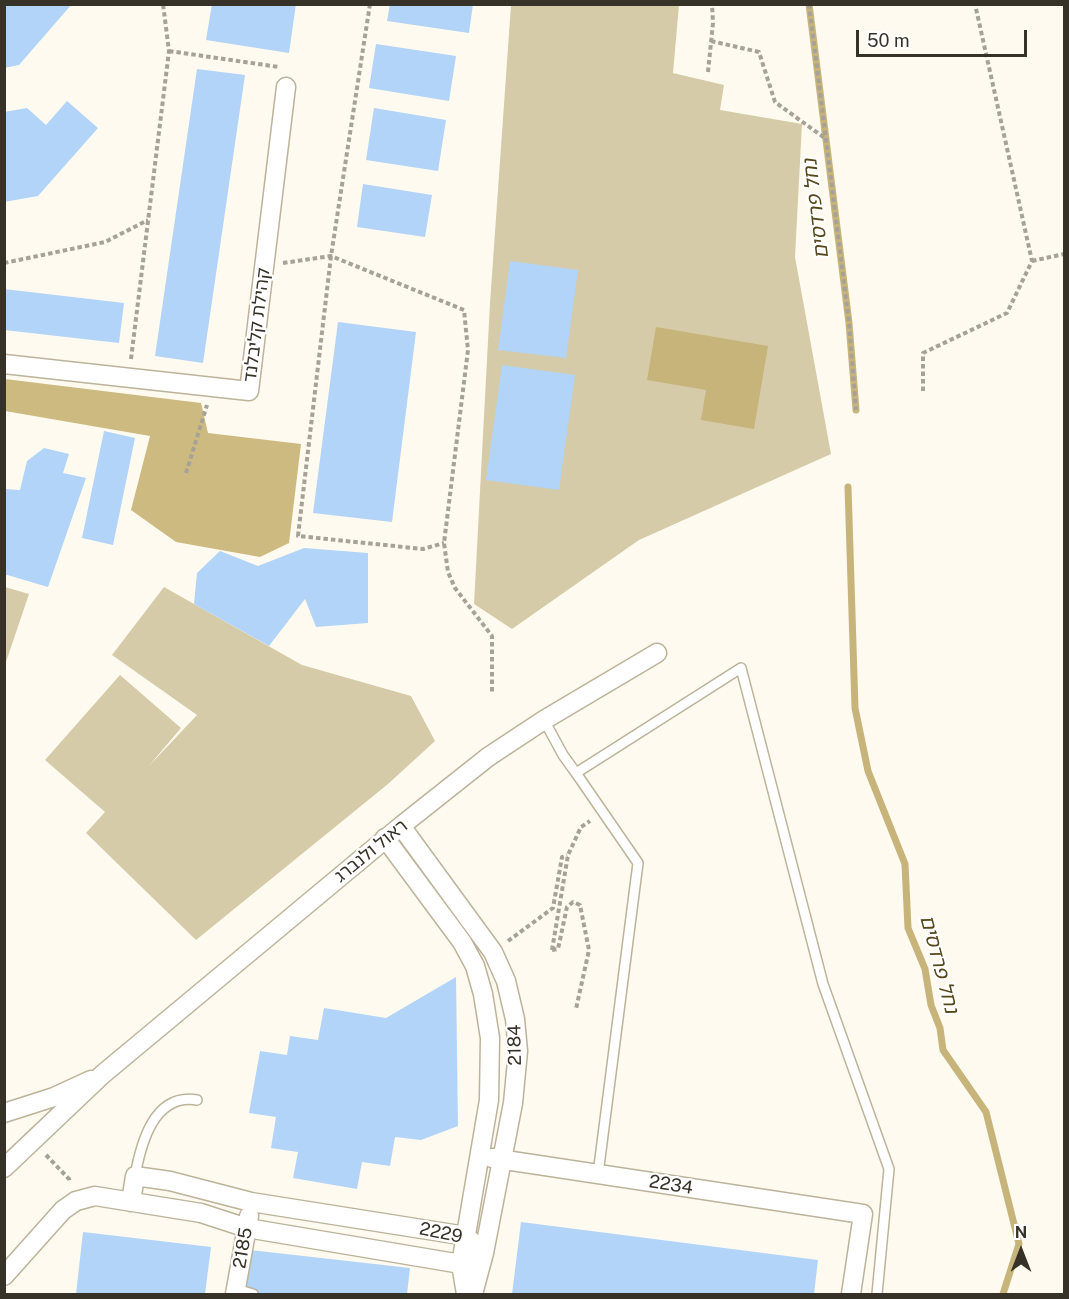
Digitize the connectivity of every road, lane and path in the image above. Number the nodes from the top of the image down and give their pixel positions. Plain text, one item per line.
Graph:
1 (163, 4) edge
2 (370, 4) edge
3 (712, 4) edge
4 (809, 4) edge
5 (975, 4) edge
6 (711, 41) junction
7 (169, 51) junction
8 (708, 72) dead end
9 (286, 87) joint
10 (826, 139) junction
11 (148, 220) junction
12 (1065, 254) edge
13 (331, 256) junction
14 (1032, 261) junction
15 (4, 263) edge
16 (265, 266) junction
17 (4, 364) edge
18 (128, 378) junction
19 (212, 387) junction
20 (923, 392) dead end
21 (856, 410) dead end
22 (186, 473) dead end
23 (444, 543) junction
24 (657, 653) dead end
25 (492, 692) dead end
26 (544, 720) junction
27 (576, 773) junction
28 (604, 813) junction
29 (401, 826) junction
30 (385, 838) junction
31 (568, 855) junction
32 (493, 952) junction
33 (576, 1009) dead end
34 (103, 1074) junction
35 (197, 1100) dead end
36 (4, 1113) edge
37 (480, 1156) junction
38 (502, 1160) junction
39 (54, 1164) dead end
40 (4, 1168) edge
41 (598, 1174) junction
42 (135, 1176) junction
43 (69, 1179) dead end
44 (131, 1202) junction
45 (251, 1202) junction
46 (247, 1228) junction
47 (466, 1236) junction
48 (484, 1253) junction
49 (461, 1264) junction
50 (4, 1276) edge
51 (241, 1293) edge
52 (466, 1294) edge
53 (473, 1294) edge
54 (851, 1294) edge
55 (878, 1294) edge

1 - 7 path
2 - 13 path
3 - 6 path
4 - 10 path
5 - 14 path
6 - 8 path
6 - 10 path
7 - 9 path
7 - 11 path
9 - 16 street, קהילת קליבלנד
10 - 21 path
11 - 15 path
11 - 18 path
12 - 14 path
13 - 16 path
13 - 23 path
13 - 23 path
14 - 20 path
16 - 19 street, קהילת קליבלנד
17 - 18 street, קהילת קליבלנד
18 - 19 street, קהילת קליבלנד
19 - 22 path
23 - 25 path
24 - 26 street, ראול ולנברג
26 - 27 lane
26 - 29 street, ראול ולנברג
27 - 28 lane
27 - 55 lane
28 - 31 path
28 - 41 lane
29 - 30 street, ראול ולנברג
29 - 32 street, 2184
30 - 34 street, ראול ולנברג
30 - 37 street, 2184
31 - 32 path
31 - 33 path
32 - 38 street, 2184
34 - 36 street, ראול ולנברג
34 - 40 street, ראול ולנברג
35 - 42 lane
37 - 38 street, 2234
37 - 47 street, 2184
38 - 41 street, 2234
38 - 48 street, 2184
39 - 43 path
41 - 54 street, 2234
42 - 44 street
42 - 45 street, 2229
44 - 46 street, 2229
44 - 50 street, 2229
45 - 46 street, 2185
45 - 47 street, 2229
46 - 49 street, 2229
46 - 51 street, 2185
47 - 48 street, 2229
47 - 49 street, 2184
48 - 49 street, 2229
48 - 53 street, 2184
49 - 52 street, 2184

